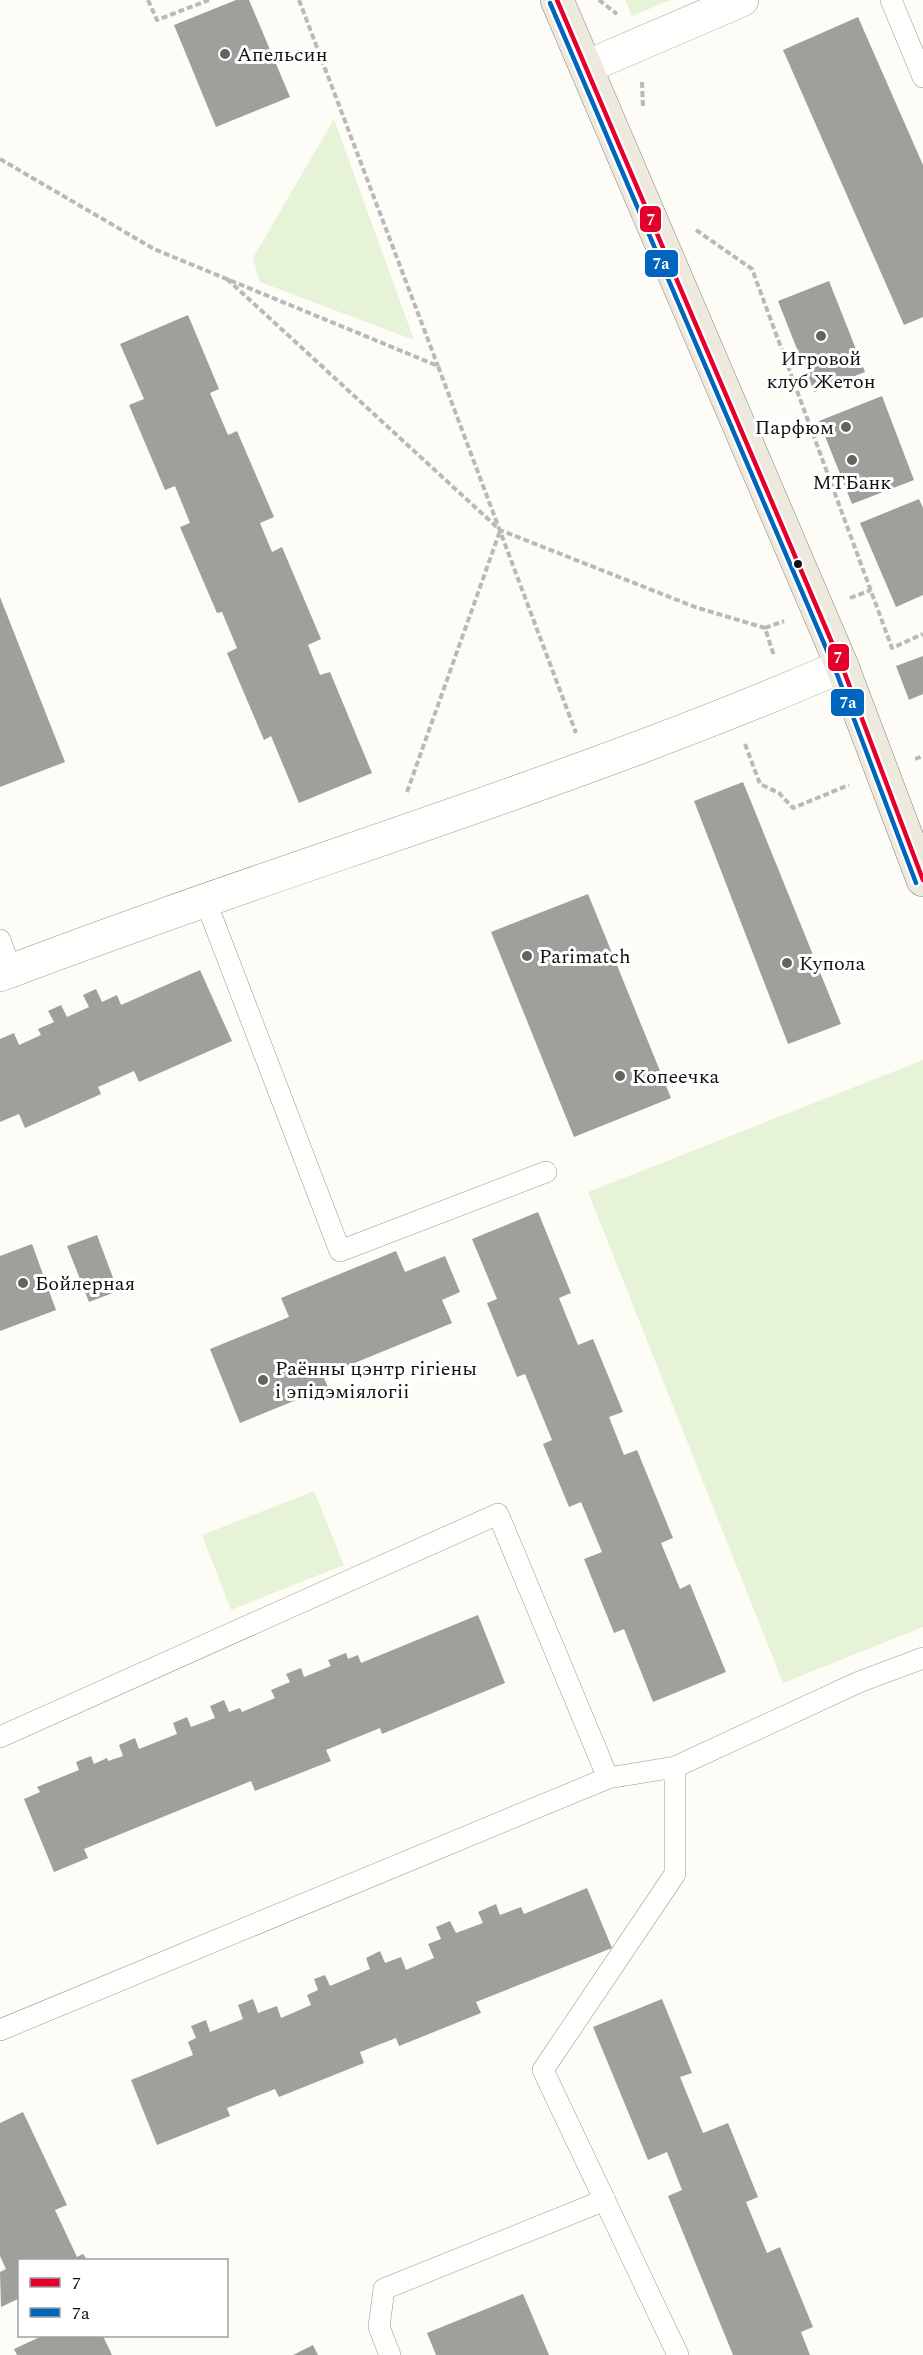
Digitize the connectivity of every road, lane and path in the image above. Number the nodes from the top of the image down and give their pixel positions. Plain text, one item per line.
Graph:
1 (148, 0) edge
2 (209, 0) edge
3 (299, 0) edge
4 (557, 0) edge
5 (598, 0) edge
6 (742, 0) edge
7 (891, 0) edge
8 (640, 44) junction
9 (586, 68) junction
10 (923, 77) edge
11 (644, 114) dead end
12 (0, 159) edge
13 (691, 219) dead end
14 (227, 279) junction
15 (438, 366) junction
16 (500, 530) junction
17 (923, 634) edge
18 (771, 663) dead end
19 (842, 666) junction
20 (733, 713) junction
21 (923, 756) edge
22 (588, 766) junction
23 (882, 772) junction
24 (391, 836) junction
25 (923, 880) edge
26 (206, 902) junction
27 (0, 940) edge
28 (6, 973) edge
29 (546, 1172) dead end
30 (923, 1658) edge
31 (0, 1737) edge
32 (675, 1767) junction
33 (608, 1778) junction
34 (0, 2030) edge
35 (605, 2200) junction
36 (390, 2355) edge
37 (678, 2355) edge

1 - 2 path
3 - 15 path
4 - 9 main road
5 - 8 path
6 - 8 street
7 - 10 lane
8 - 9 street
8 - 11 path
9 - 19 main road
12 - 14 path
13 - 17 path
14 - 15 path
14 - 16 path
15 - 16 path
16 - 18 path
16 - 22 path
16 - 24 path
19 - 20 street
19 - 23 main road
20 - 22 street
20 - 23 path
21 - 23 path
22 - 24 street
23 - 25 main road
24 - 26 street
26 - 28 street
26 - 29 lane
27 - 28 lane
30 - 32 lane
31 - 33 lane
32 - 33 lane
32 - 35 lane
33 - 34 lane
35 - 36 lane
35 - 37 lane

